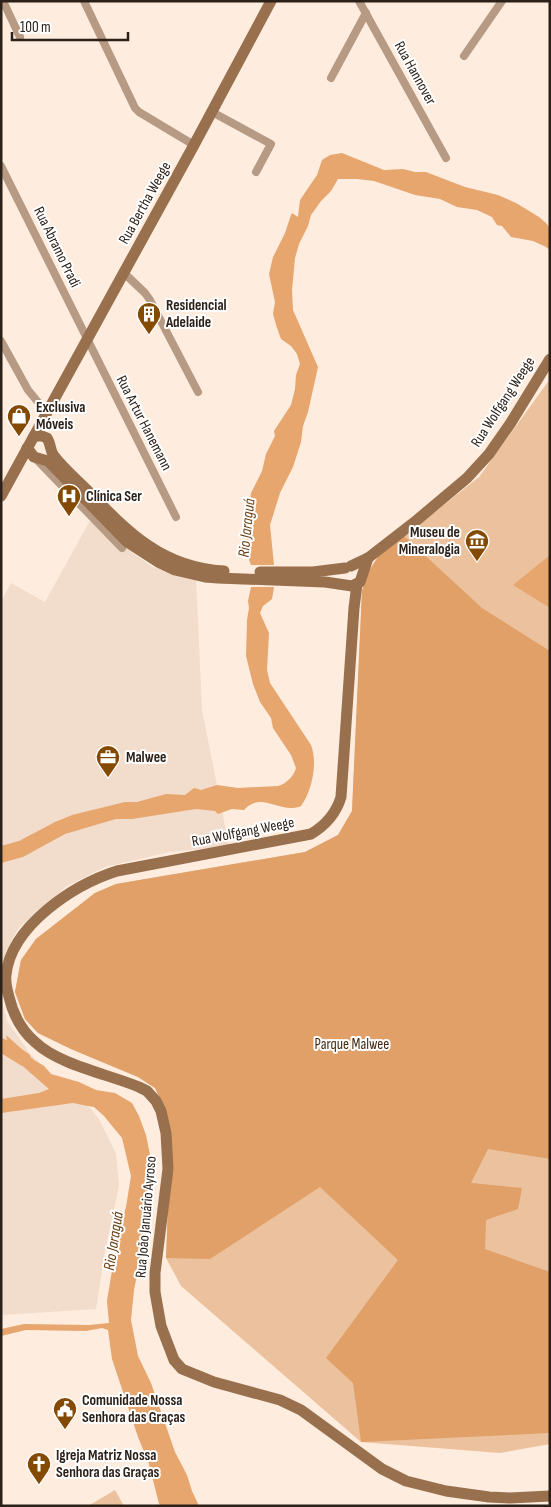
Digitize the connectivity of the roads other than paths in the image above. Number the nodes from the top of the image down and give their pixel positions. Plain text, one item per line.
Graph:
1 (3, 1) edge
2 (84, 1) edge
3 (359, 1) edge
4 (502, 1) edge
5 (268, 3) edge
6 (366, 13) junction
7 (20, 37) dead end
8 (464, 56) dead end
9 (331, 78) dead end
10 (212, 112) junction
11 (194, 145) junction
12 (446, 158) dead end
13 (1, 166) edge
14 (256, 172) dead end
15 (124, 273) junction
16 (1, 341) edge
17 (87, 341) junction
18 (550, 359) edge
19 (198, 392) dead end
20 (45, 416) junction
21 (40, 436) junction
22 (27, 448) junction
23 (52, 451) junction
24 (38, 459) junction
25 (17, 467) junction
26 (5, 480) edge
27 (1, 496) edge
28 (176, 517) dead end
29 (122, 548) dead end
30 (368, 558) junction
31 (348, 567) junction
32 (244, 575) junction
33 (291, 576) junction
34 (354, 584) junction
35 (7, 989) joint
36 (550, 1496) edge

1 - 7 street
2 - 11 street
3 - 6 street, Rua Hannover
4 - 8 street
5 - 10 main road, Rua Bertha Weege
6 - 9 street
6 - 12 street, Rua Hannover
10 - 11 main road, Rua Bertha Weege
10 - 14 street
11 - 15 main road, Rua Bertha Weege
13 - 17 street, Rua Abramo Pradi
15 - 17 main road, Rua Bertha Weege
15 - 19 street
16 - 20 street
17 - 20 main road, Rua Bertha Weege
17 - 28 street, Rua Artur Hanemann
18 - 30 main road, Rua Wolfgang Weege
20 - 21 main road, Rua Bertha Weege
21 - 22 main road, Rua Bertha Weege
21 - 23 main road
22 - 24 main road
22 - 25 main road, Rua Bertha Weege
23 - 24 main road
23 - 32 main road
24 - 25 main road
24 - 29 street
24 - 32 main road
25 - 26 main road, Rua Bertha Weege
26 - 27 main road, Rua Bertha Weege
30 - 31 main road, Rua Wolfgang Weege
30 - 34 main road, Rua Wolfgang Weege
31 - 33 main road, Rua Wolfgang Weege
31 - 34 main road
31 - 34 main road
32 - 33 main road
33 - 34 main road
34 - 35 main road, Rua Wolfgang Weege
35 - 36 main road, Rua João Januário Ayroso

